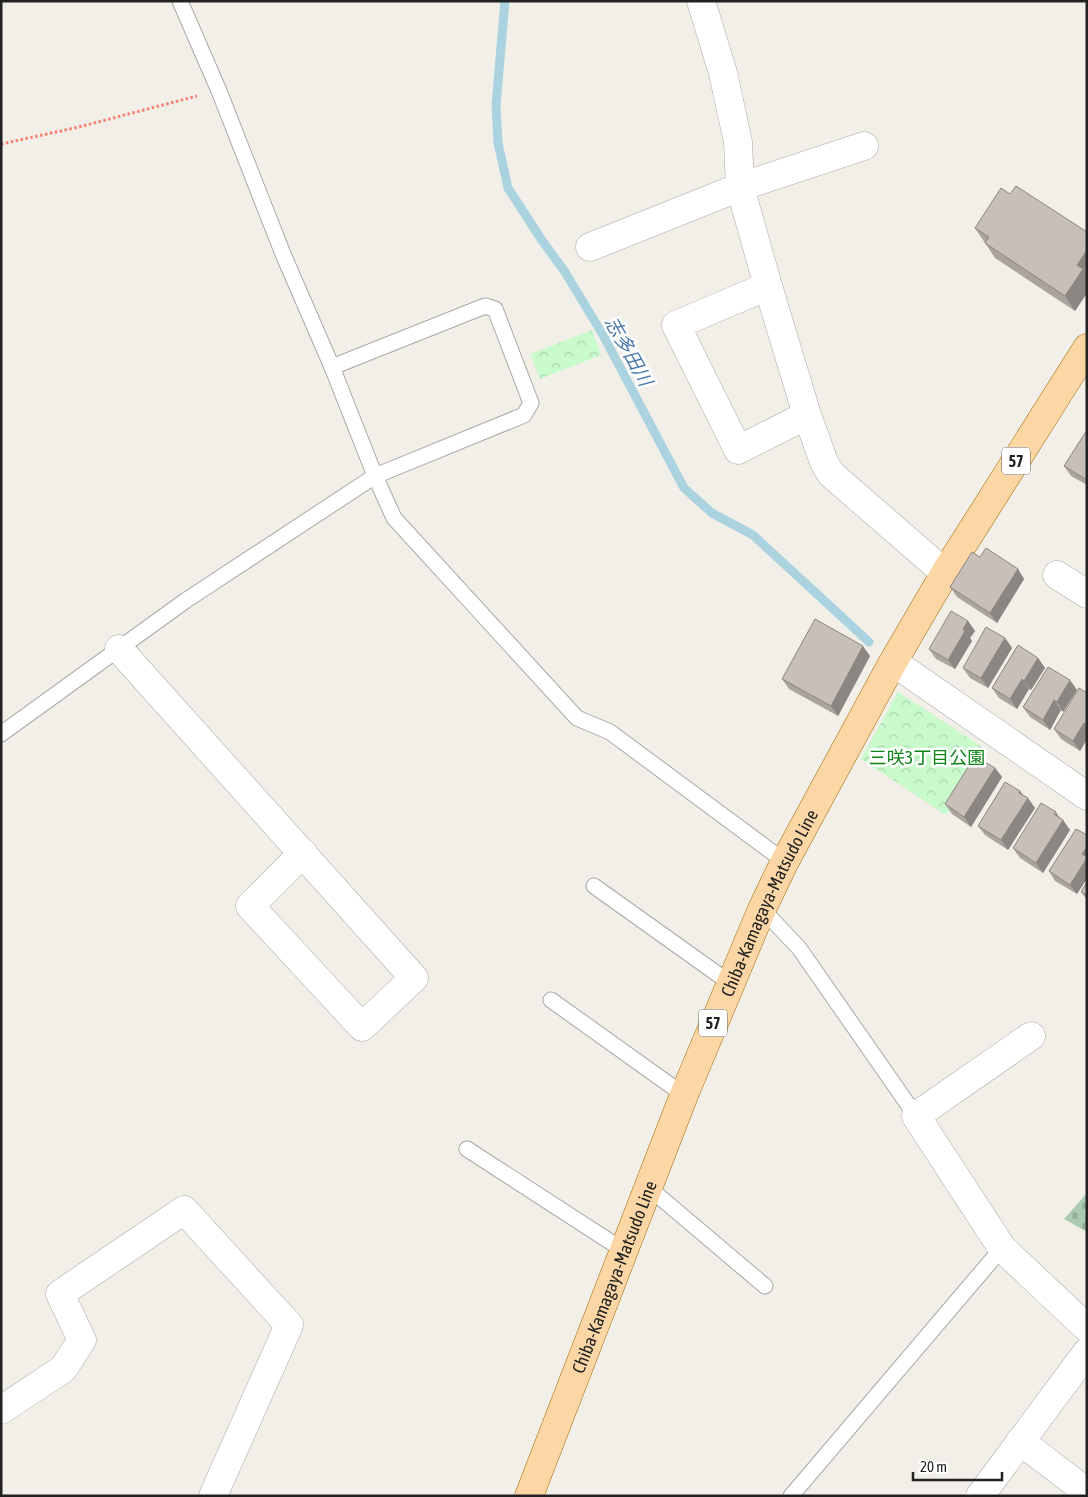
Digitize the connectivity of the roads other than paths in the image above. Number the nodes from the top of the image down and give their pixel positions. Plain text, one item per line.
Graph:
1 (180, 1) edge
2 (702, 1) edge
3 (864, 146) dead end
4 (740, 187) junction
5 (590, 247) dead end
6 (768, 286) junction
7 (1087, 348) edge
8 (332, 367) junction
9 (807, 415) junction
10 (375, 476) junction
11 (945, 573) junction
12 (1057, 575) dead end
13 (1087, 594) edge
14 (119, 649) junction
15 (892, 662) junction
16 (1, 734) edge
17 (1087, 796) edge
18 (303, 853) junction
19 (786, 861) junction
20 (594, 886) dead end
21 (762, 909) junction
22 (730, 984) junction
23 (551, 1000) dead end
24 (1031, 1036) dead end
25 (684, 1095) junction
26 (916, 1116) junction
27 (467, 1149) dead end
28 (648, 1187) junction
29 (1002, 1248) junction
30 (623, 1250) junction
31 (765, 1286) dead end
32 (1087, 1328) edge
33 (1087, 1352) edge
34 (1, 1410) edge
35 (1020, 1441) junction
36 (1087, 1492) edge
37 (213, 1496) edge
38 (529, 1496) edge
39 (791, 1496) edge
40 (980, 1496) edge

1 - 8 lane
2 - 4 street
3 - 4 street
4 - 5 street
4 - 6 street
6 - 9 street
6 - 9 street
7 - 11 main road, Chiba-Kamagaya-Matsudo Line / 57
8 - 10 lane
8 - 10 lane
9 - 11 street
10 - 14 lane
10 - 19 lane
11 - 15 main road, Chiba-Kamagaya-Matsudo Line / 57
12 - 13 street
14 - 16 lane
14 - 18 street
15 - 17 street
15 - 19 main road, Chiba-Kamagaya-Matsudo Line / 57
18 - 18 street
19 - 21 main road, Chiba-Kamagaya-Matsudo Line / 57
20 - 22 lane
21 - 22 main road, Chiba-Kamagaya-Matsudo Line / 57
21 - 26 lane
22 - 25 main road, Chiba-Kamagaya-Matsudo Line / 57
23 - 25 lane
24 - 26 street
25 - 28 main road, Chiba-Kamagaya-Matsudo Line / 57
26 - 29 street
27 - 30 lane
28 - 30 main road, Chiba-Kamagaya-Matsudo Line / 57
28 - 31 lane
29 - 32 street
29 - 39 lane
30 - 38 main road, Chiba-Kamagaya-Matsudo Line / 57
33 - 35 street
34 - 37 street
35 - 36 street
35 - 40 street

